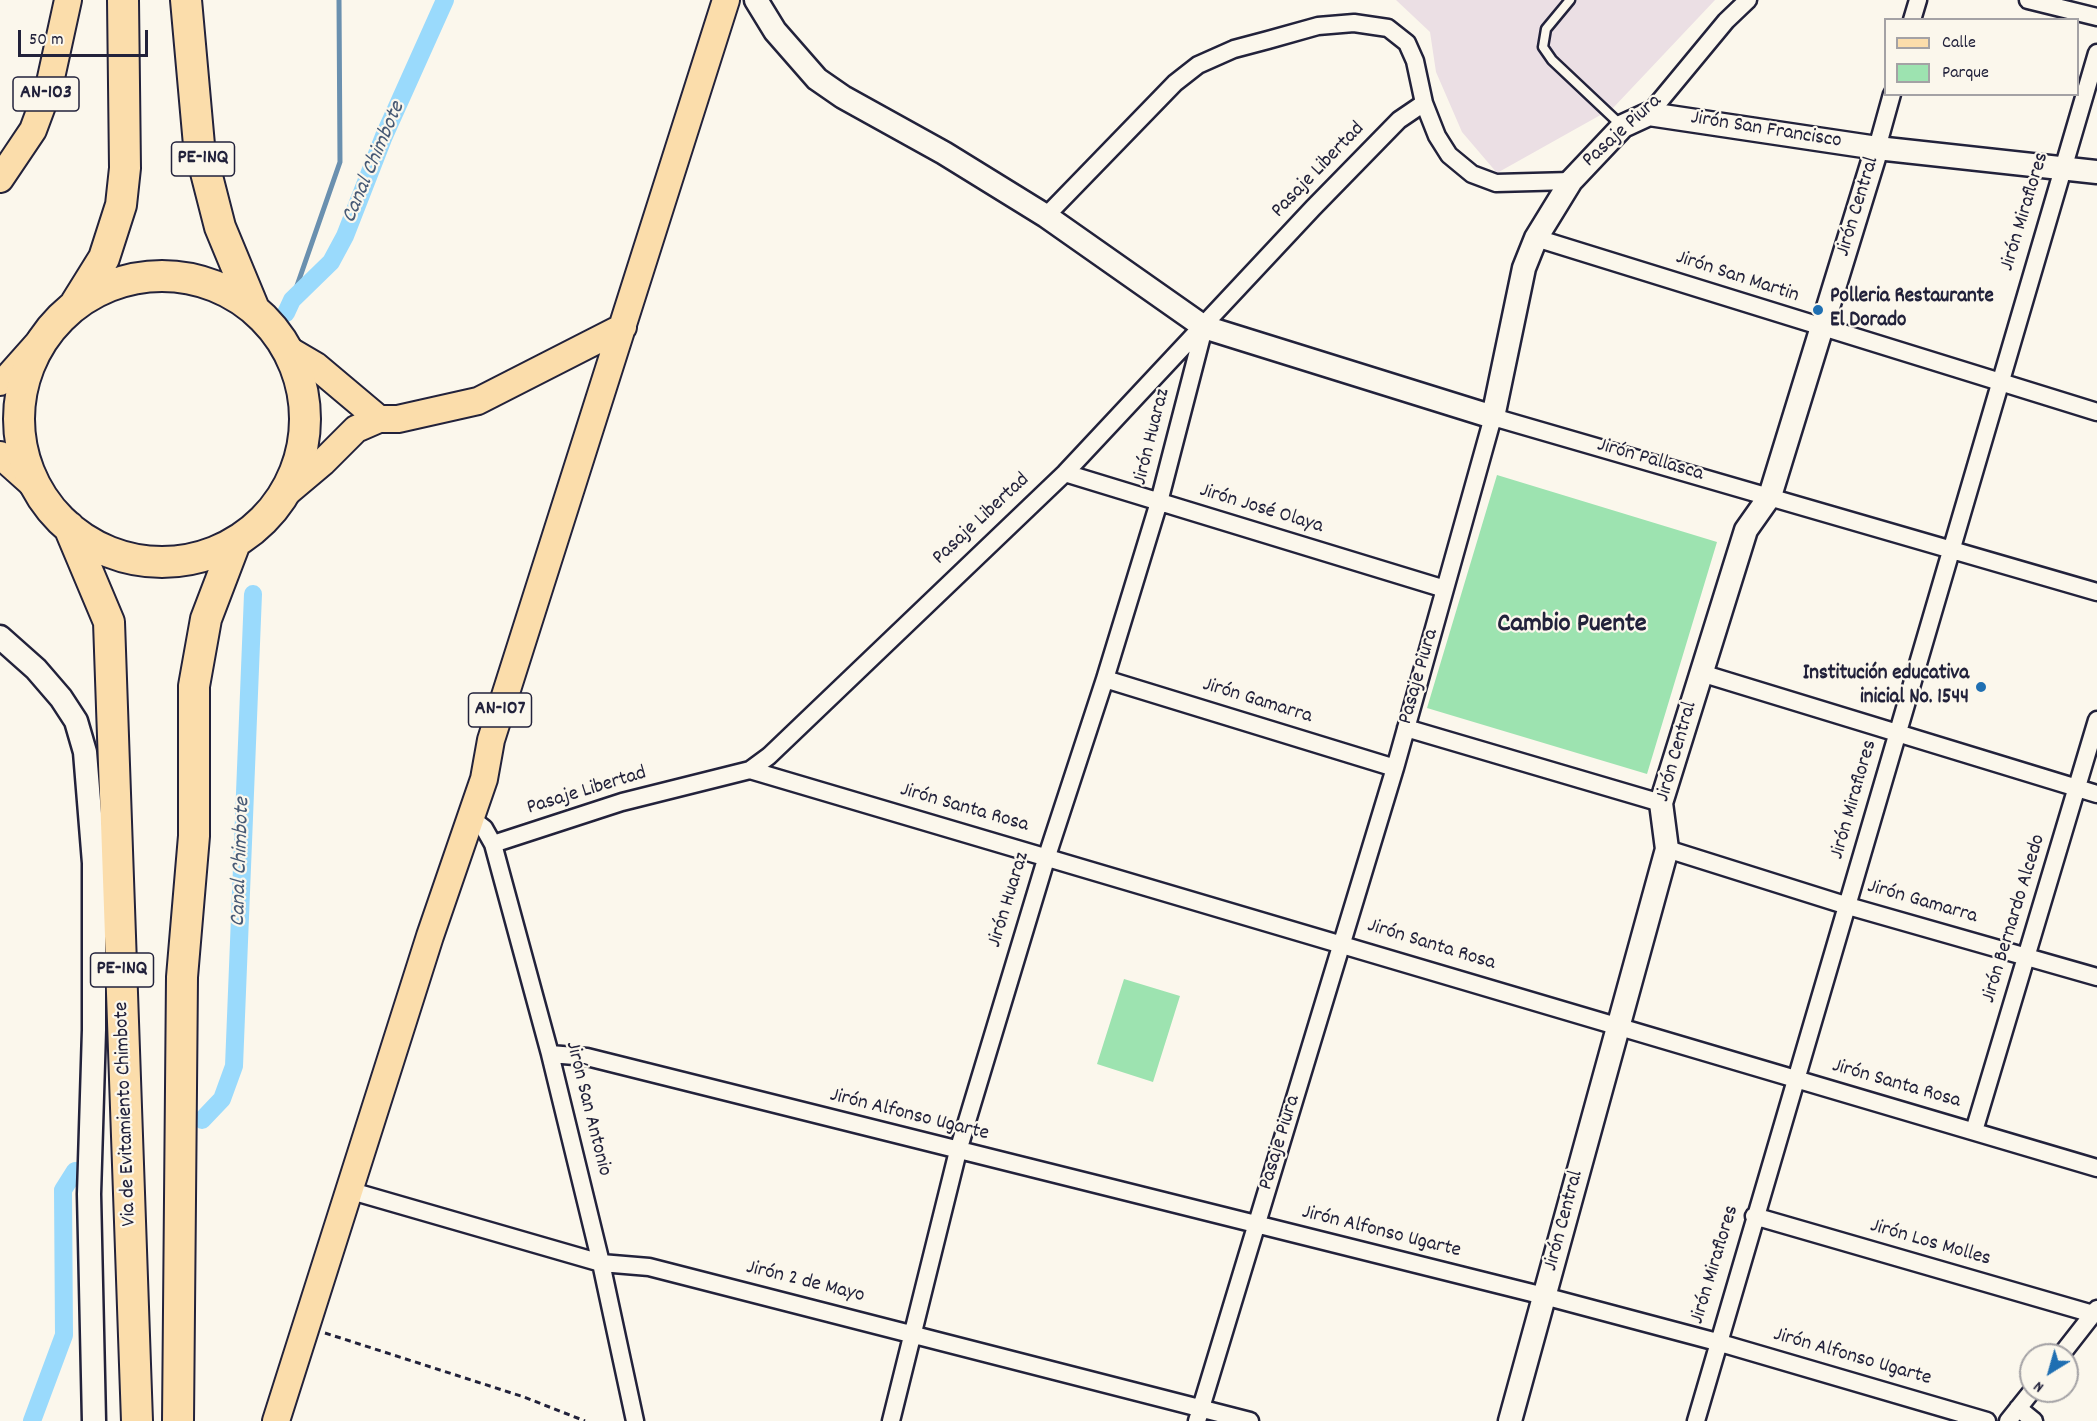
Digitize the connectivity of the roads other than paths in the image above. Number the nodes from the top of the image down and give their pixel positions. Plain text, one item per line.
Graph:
1 (68, 0) edge
2 (123, 0) edge
3 (186, 0) edge
4 (726, 0) edge
5 (756, 0) edge
6 (1570, 0) edge
7 (1748, 0) edge
8 (1918, 0) edge
9 (2028, 0) edge
10 (2097, 17) edge
11 (1913, 18) edge
12 (2097, 53) edge
13 (1891, 96) edge
14 (1424, 103) junction
15 (1649, 114) junction
16 (1623, 126) junction
17 (1877, 148) junction
18 (2063, 168) junction
19 (2097, 172) edge
20 (0, 179) edge
21 (1570, 181) junction
22 (1046, 216) junction
23 (1536, 237) junction
24 (76, 303) junction
25 (254, 309) junction
26 (623, 327) junction
27 (1204, 327) junction
28 (1823, 329) junction
29 (41, 340) junction
30 (287, 349) junction
31 (0, 382) edge
32 (1999, 382) junction
33 (2097, 412) edge
34 (1493, 417) junction
35 (379, 419) junction
36 (0, 455) edge
37 (1065, 472) junction
38 (37, 488) junction
39 (285, 494) junction
40 (1770, 496) junction
41 (1159, 502) junction
42 (69, 527) junction
43 (235, 543) junction
44 (1952, 549) junction
45 (1445, 589) junction
46 (2097, 592) edge
47 (0, 637) edge
48 (1701, 673) junction
49 (1106, 679) junction
50 (2097, 720) edge
51 (1406, 728) junction
52 (1898, 733) junction
53 (1395, 768) junction
54 (750, 770) junction
55 (2077, 788) junction
56 (2097, 794) edge
57 (1661, 803) junction
58 (471, 818) junction
59 (493, 844) junction
60 (1666, 849) junction
61 (1047, 856) junction
62 (1848, 906) junction
63 (1343, 943) junction
64 (2027, 957) junction
65 (2097, 977) edge
66 (1619, 1025) junction
67 (550, 1054) junction
68 (1796, 1079) junction
69 (1974, 1131) junction
70 (958, 1151) junction
71 (2097, 1167) edge
72 (348, 1190) junction
73 (1755, 1216) junction
74 (1256, 1225) junction
75 (601, 1263) junction
76 (1544, 1296) junction
77 (2095, 1311) edge
78 (912, 1334) junction
79 (1717, 1342) junction
80 (2070, 1343) edge
81 (2022, 1403) edge
82 (1198, 1415) edge
83 (2013, 1415) edge
84 (94, 1421) edge
85 (137, 1421) edge
86 (178, 1421) edge
87 (276, 1421) edge
88 (634, 1421) edge
89 (891, 1421) edge
90 (1250, 1421) edge
91 (1510, 1421) edge
92 (1696, 1421) edge
93 (1987, 1421) edge
94 (2034, 1421) edge

1 - 20 main road, AN-103
2 - 24 highway, PE-1NQ
3 - 25 highway, PE-1NQ
4 - 26 main road, AN-107
5 - 22 street, Jirón Pallasca
6 - 16 lane
7 - 15 street, Pasaje Piura
8 - 11 street
9 - 10 street
12 - 18 street, Jirón Miraflores
13 - 17 street, Jirón Central
14 - 21 street
14 - 22 street
14 - 27 street, Pasaje Libertad
15 - 16 street, Pasaje Piura
15 - 17 street, Jirón San Francisco
16 - 21 street, Pasaje Piura
17 - 18 street, Jirón San Francisco
17 - 28 street, Jirón Central
18 - 19 street, Jirón San Francisco
18 - 32 street, Jirón Miraflores
21 - 23 street, Pasaje Piura
22 - 27 street, Jirón Pallasca
23 - 28 street, Jirón San Martin
23 - 34 street, Pasaje Piura
24 - 25 highway, PE-1NQ
24 - 29 highway, PE-1NQ
25 - 30 highway, PE-1NQ
26 - 35 main road
26 - 58 main road, AN-107
27 - 34 street, Jirón Pallasca
27 - 37 street, Pasaje Libertad
27 - 41 street, Jirón Huaraz
28 - 32 street, Jirón San Martin
28 - 40 street, Jirón Central
29 - 31 main road
29 - 38 highway, PE-1NQ
30 - 35 main road
30 - 39 highway, PE-1NQ
32 - 33 street, Jirón San Martin
32 - 44 street, Jirón Miraflores
34 - 40 street, Jirón Pallasca
34 - 45 street, Pasaje Piura
35 - 39 main road
36 - 38 main road
37 - 41 street, Jirón José Olaya
37 - 54 street, Pasaje Libertad
38 - 42 highway, PE-1NQ
39 - 43 highway, PE-1NQ
40 - 44 street, Jirón Pallasca
40 - 48 street, Jirón Central
41 - 45 street, Jirón José Olaya
41 - 49 street, Jirón Huaraz
42 - 43 highway, PE-1NQ
42 - 85 highway, Via de Evitamiento Chimbote / PE-1NQ
43 - 86 highway, PE-1NQ
44 - 46 street, Jirón Pallasca
44 - 52 street, Jirón Miraflores
45 - 51 street, Pasaje Piura
47 - 84 street
48 - 52 street
48 - 57 street, Jirón Central
49 - 53 street, Jirón Gamarra
49 - 61 street, Jirón Huaraz
50 - 55 street, Jirón Bernardo Alcedo
51 - 53 street, Pasaje Piura
51 - 57 street
52 - 55 street
52 - 62 street, Jirón Miraflores
53 - 63 street, Pasaje Piura
54 - 59 street, Pasaje Libertad
54 - 61 street, Jirón Santa Rosa
55 - 56 street
55 - 64 street, Jirón Bernardo Alcedo
57 - 60 street, Jirón Central
58 - 59 street, Jirón San Antonio
58 - 72 main road, AN-107
59 - 67 street, Jirón San Antonio
60 - 62 street, Jirón Gamarra
60 - 66 street, Jirón Central
61 - 63 street, Jirón Santa Rosa
61 - 70 street, Jirón Huaraz
62 - 64 street, Jirón Gamarra
62 - 68 street, Jirón Miraflores
63 - 66 street, Jirón Santa Rosa
63 - 74 street, Pasaje Piura
64 - 65 street, Jirón Gamarra
64 - 69 street, Jirón Bernardo Alcedo
66 - 68 street, Jirón Santa Rosa
66 - 76 street, Jirón Central
67 - 70 street, Jirón Alfonso Ugarte
67 - 75 street, Jirón San Antonio
68 - 69 street, Jirón Santa Rosa
68 - 73 street, Jirón Miraflores
69 - 71 street, Jirón Santa Rosa
70 - 74 street, Jirón Alfonso Ugarte
70 - 78 street, Jirón Huaraz
72 - 75 street, Jirón 2 de Mayo
72 - 87 main road, AN-107
73 - 77 street, Jirón Los Molles
73 - 79 street, Jirón Miraflores
74 - 76 street, Jirón Alfonso Ugarte
74 - 82 street, Pasaje Piura
75 - 78 street, Jirón 2 de Mayo
75 - 88 street, Jirón San Antonio
76 - 79 street, Jirón Alfonso Ugarte
76 - 91 street, Jirón Central
77 - 80 street
78 - 82 street, Jirón 2 de Mayo
78 - 89 street, Jirón Huaraz
79 - 92 street, Jirón Miraflores
79 - 93 street, Jirón Alfonso Ugarte
81 - 83 street
82 - 90 street, Jirón 2 de Mayo
83 - 94 street

